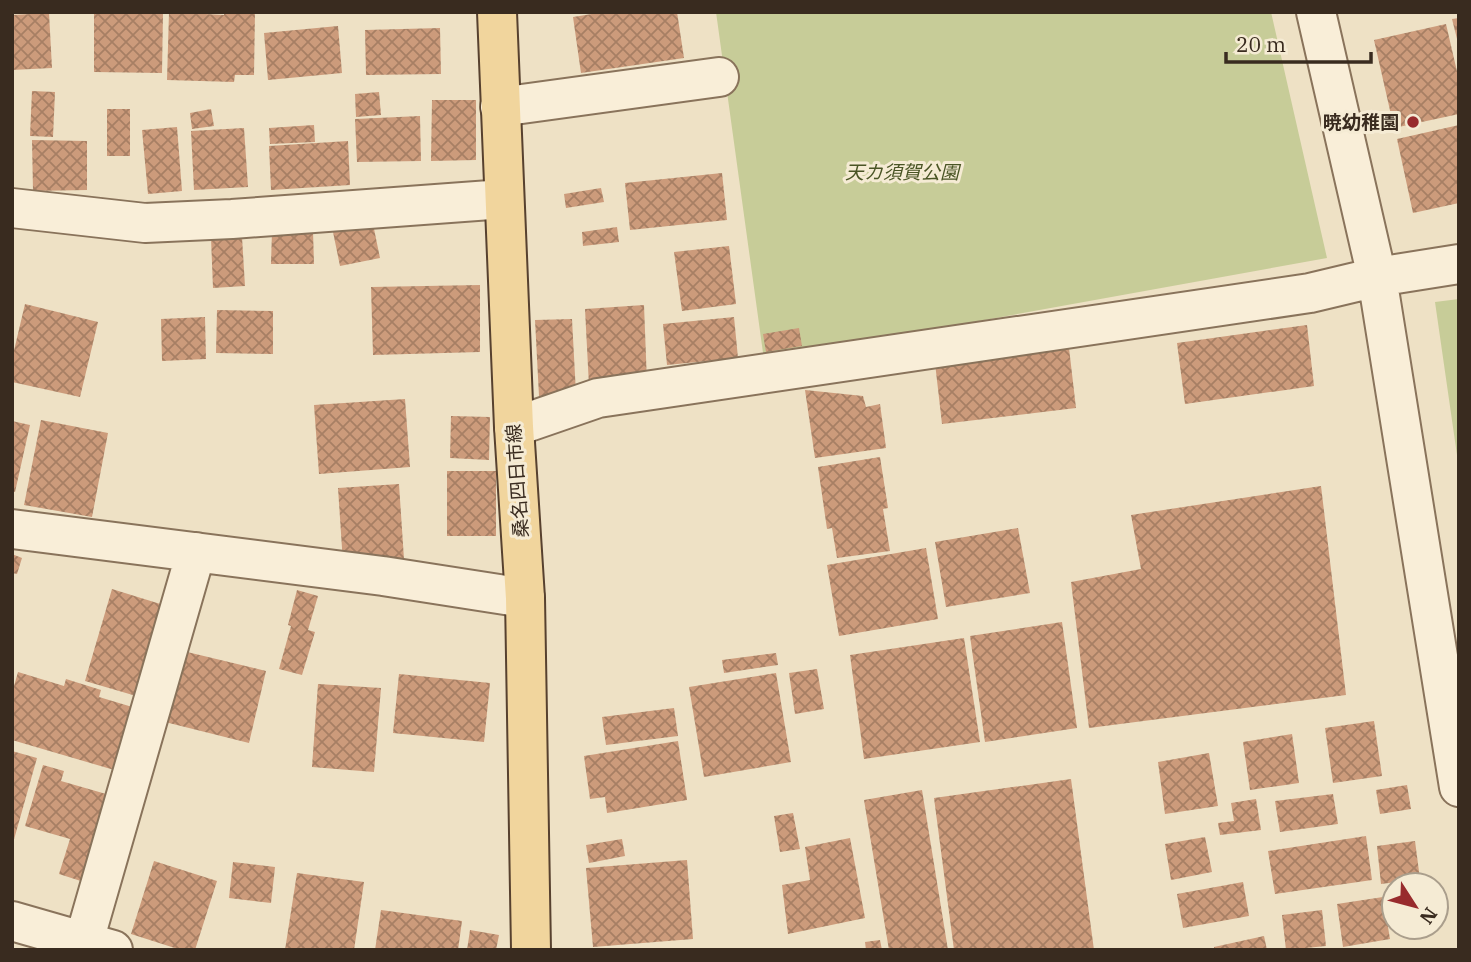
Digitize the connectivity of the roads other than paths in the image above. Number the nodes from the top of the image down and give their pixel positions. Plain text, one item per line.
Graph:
1 (497, 12) edge
2 (1316, 12) edge
3 (719, 77) dead end
4 (500, 107) junction
5 (504, 199) junction
6 (12, 208) edge
7 (1459, 264) edge
8 (1377, 277) junction
9 (514, 427) junction
10 (12, 529) edge
11 (196, 552) junction
12 (525, 598) junction
13 (1459, 787) edge
14 (12, 921) edge
15 (98, 946) edge
16 (531, 950) edge

1 - 4 main road, 桑名四日市線
2 - 8 street
3 - 4 street
4 - 5 main road, 桑名四日市線
5 - 6 street
5 - 9 main road, 桑名四日市線
7 - 8 street
8 - 9 street
8 - 13 street
9 - 12 main road, 桑名四日市線
10 - 11 street
11 - 12 street
11 - 15 street
12 - 16 main road, 桑名四日市線
14 - 15 street

